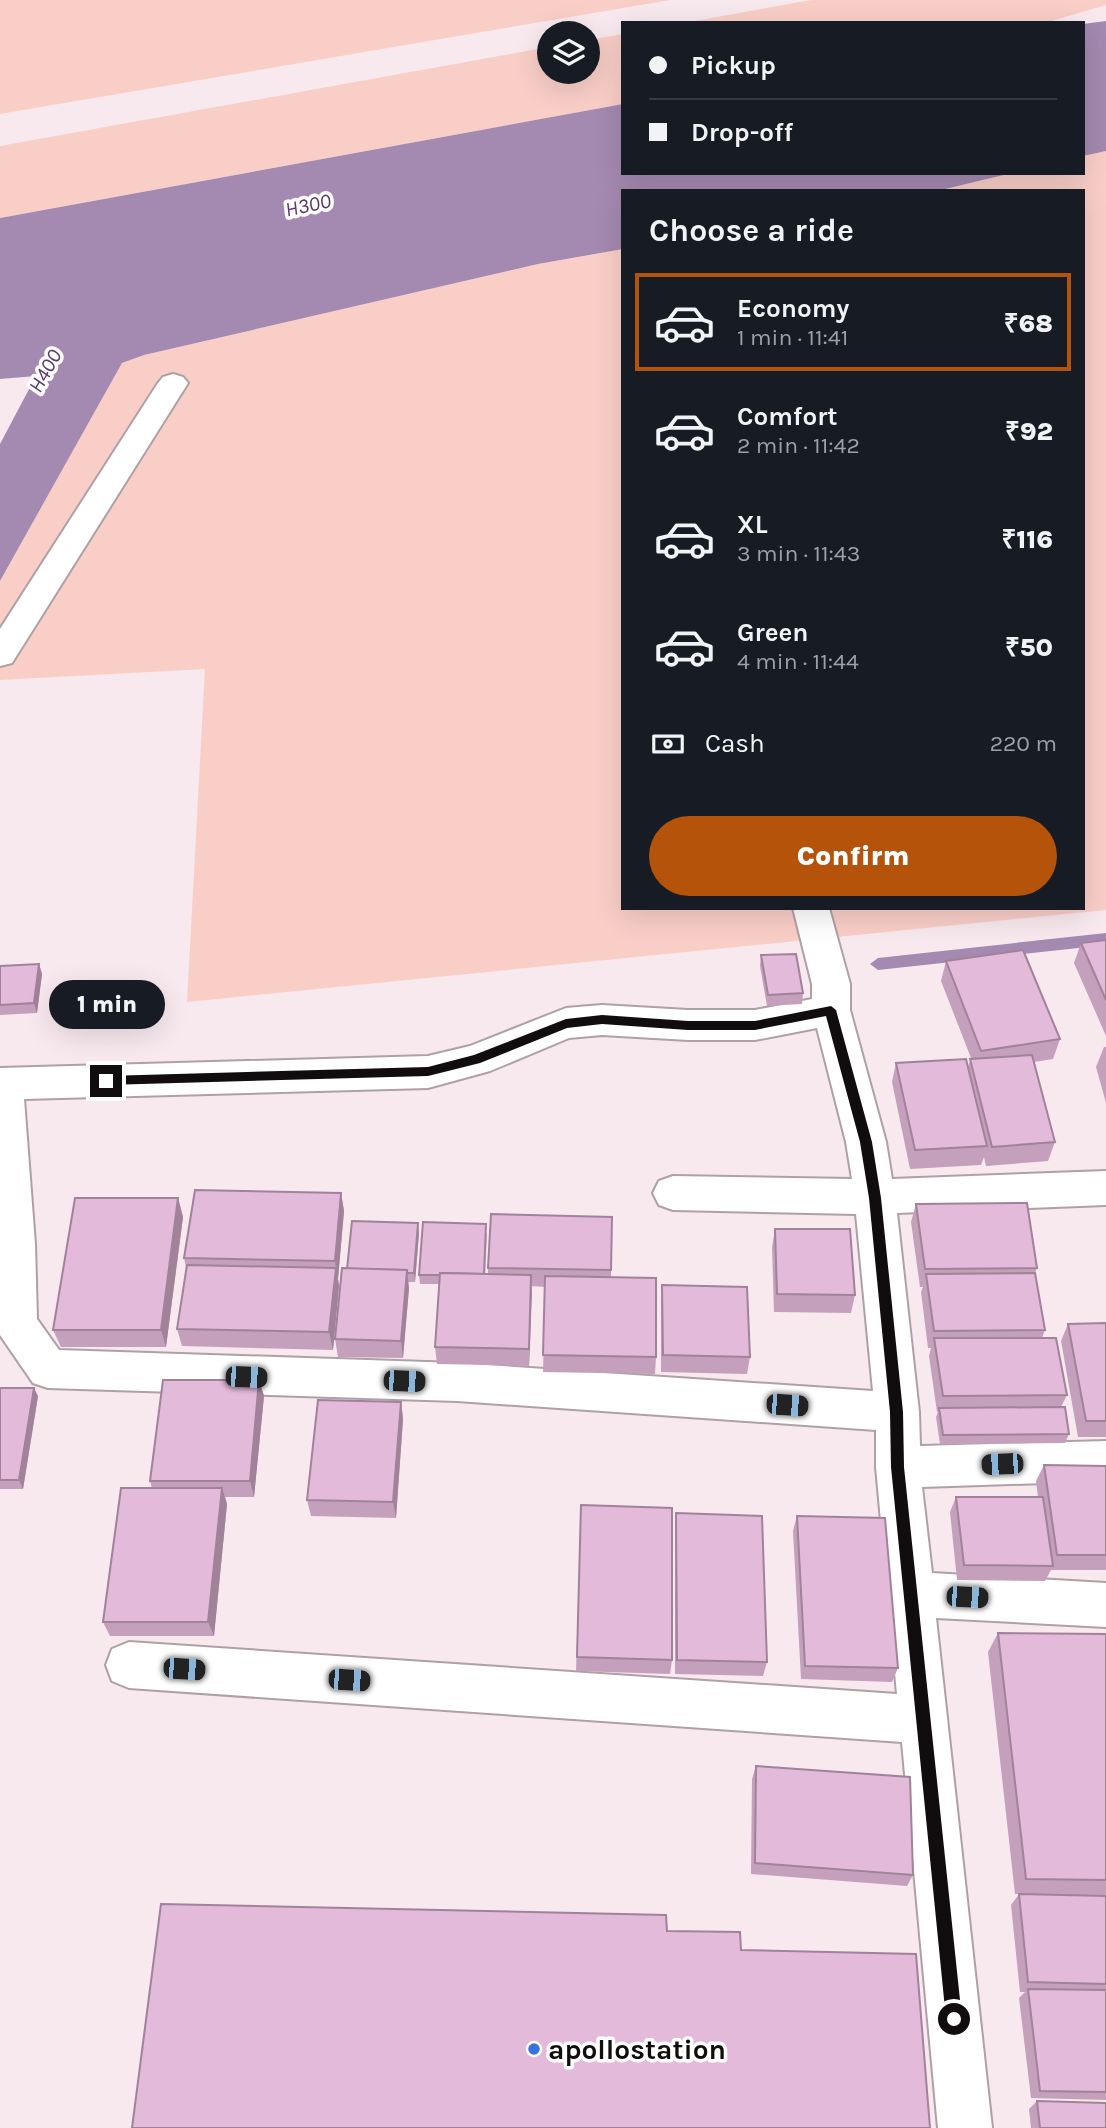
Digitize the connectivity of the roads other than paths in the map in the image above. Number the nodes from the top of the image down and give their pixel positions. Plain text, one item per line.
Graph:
1 (173, 383) dead end
2 (0, 655) edge
3 (812, 910) edge
4 (831, 1010) junction
5 (2, 1084) edge
6 (1106, 1188) edge
7 (674, 1193) dead end
8 (875, 1198) junction
9 (897, 1412) junction
10 (1106, 1461) edge
11 (898, 1467) junction
12 (911, 1594) junction
13 (1106, 1605) edge
14 (129, 1665) dead end
15 (925, 1720) junction
16 (965, 2128) edge

1 - 2 street
3 - 4 street
4 - 5 street
4 - 8 street
5 - 9 street
6 - 8 street
7 - 8 street
8 - 9 street
9 - 11 street
10 - 11 street
11 - 12 street
12 - 13 street
12 - 15 street
14 - 15 street
15 - 16 street

